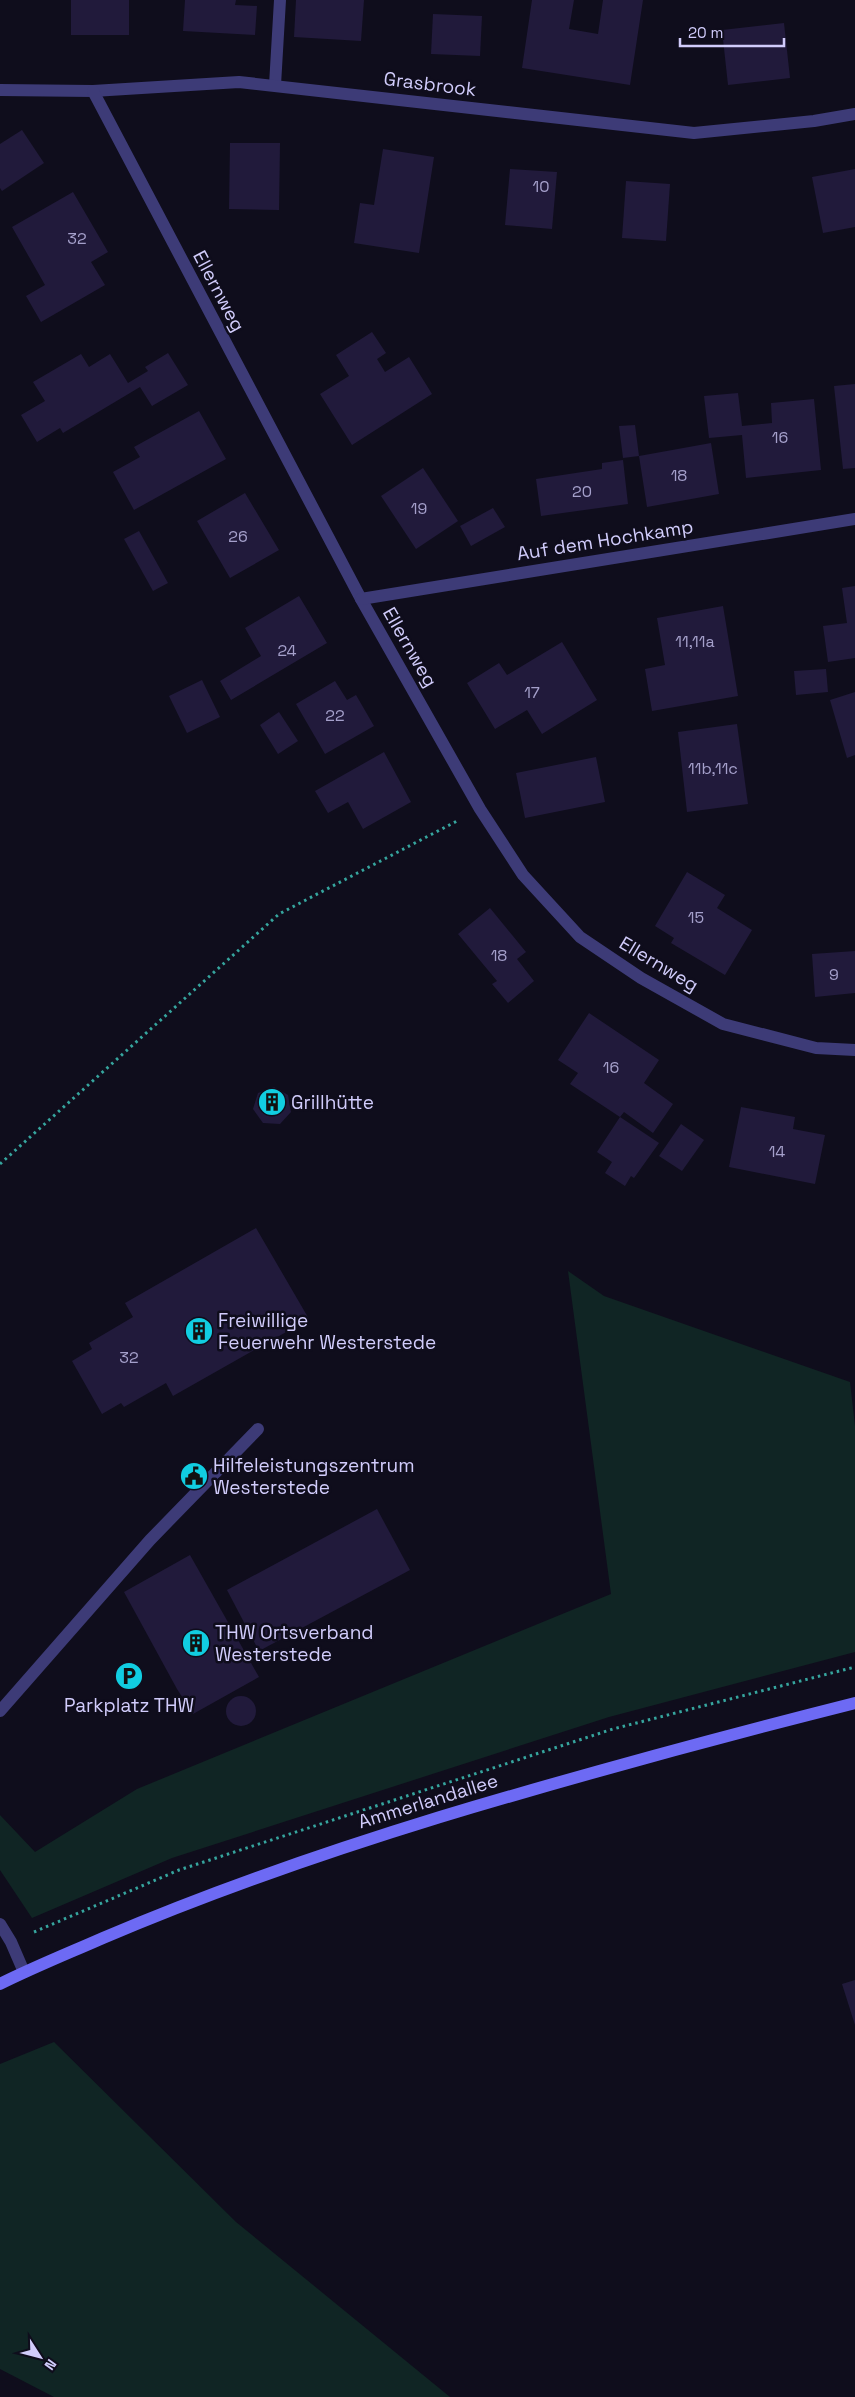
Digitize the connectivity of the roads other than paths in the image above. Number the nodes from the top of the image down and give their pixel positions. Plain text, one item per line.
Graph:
1 (280, 0) edge
2 (275, 85) junction
3 (0, 90) edge
4 (93, 91) junction
5 (855, 114) edge
6 (855, 519) edge
7 (361, 599) junction
8 (855, 1050) edge
9 (258, 1429) dead end
10 (855, 1703) edge
11 (0, 1711) edge
12 (0, 1924) edge
13 (24, 1972) junction
14 (0, 1984) edge

1 - 2 street
2 - 4 street, Grasbrook
2 - 5 street, Grasbrook
3 - 4 street, Grasbrook
4 - 7 street, Ellernweg
6 - 7 street, Auf dem Hochkamp
7 - 8 street, Ellernweg
9 - 11 street
10 - 13 main road, Ammerlandallee
12 - 13 street
13 - 14 main road, Ammerlandallee

